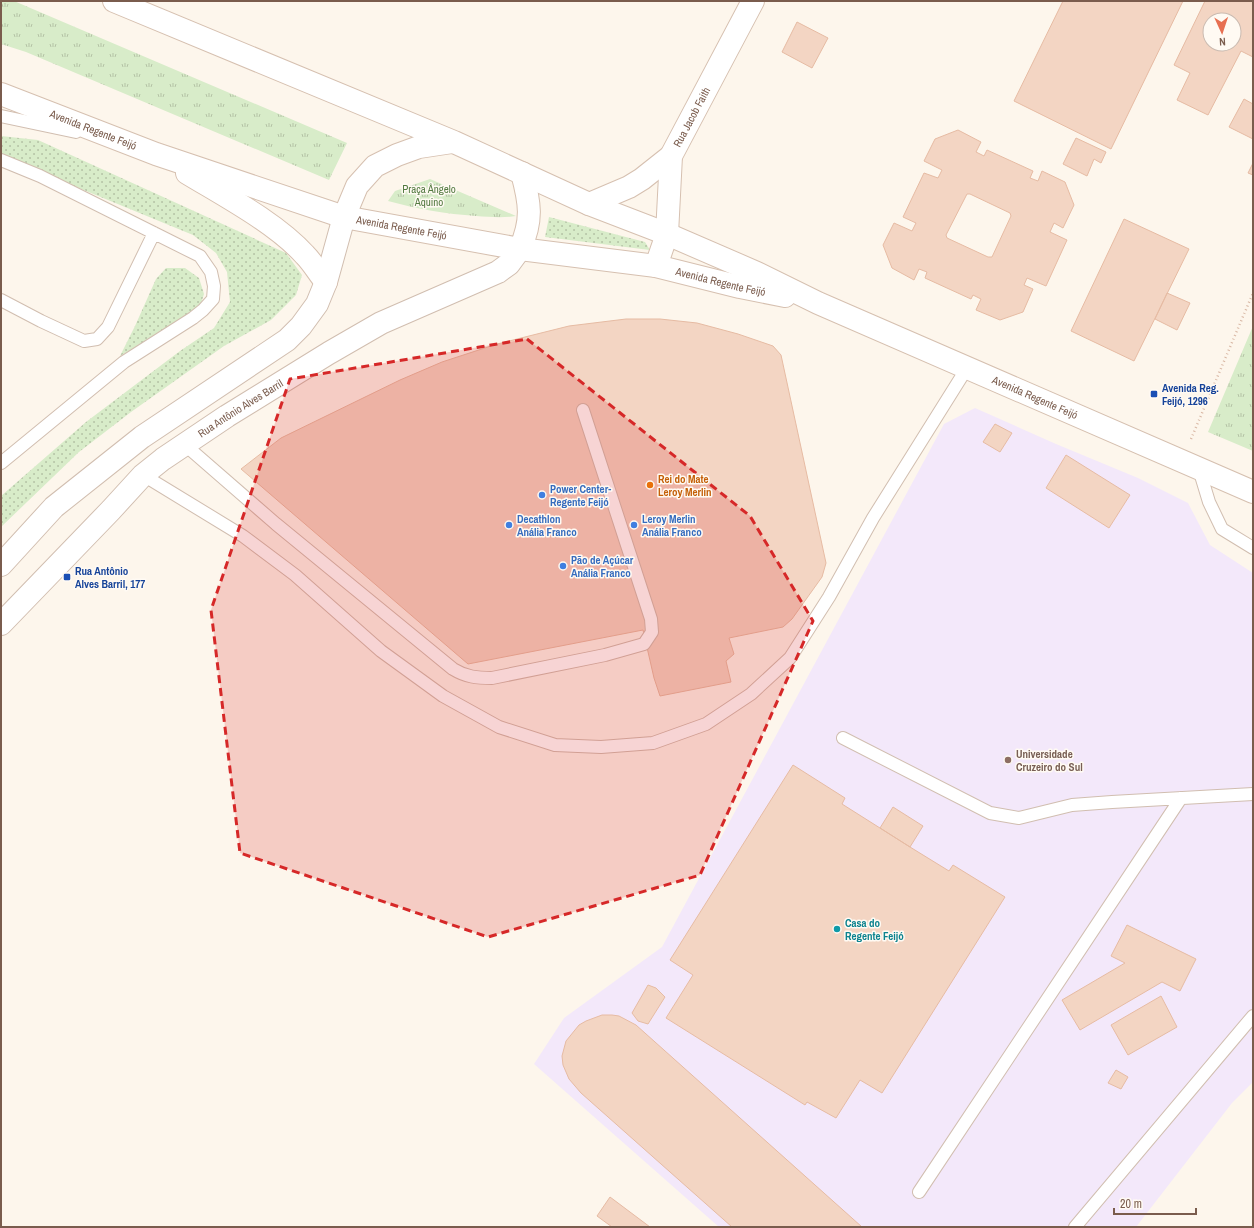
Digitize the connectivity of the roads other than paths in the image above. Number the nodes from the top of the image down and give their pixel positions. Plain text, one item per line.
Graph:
1 (114, 1) edge
2 (753, 1) edge
3 (1, 94) edge
4 (1, 116) edge
5 (95, 130) junction
6 (454, 142) junction
7 (156, 154) junction
8 (672, 156) junction
9 (1, 160) edge
10 (522, 174) junction
11 (589, 204) junction
12 (344, 217) junction
13 (154, 233) junction
14 (667, 234) junction
15 (520, 249) junction
16 (656, 266) junction
17 (326, 282) junction
18 (1, 300) edge
19 (818, 303) junction
20 (967, 368) junction
21 (583, 410) dead end
22 (184, 444) junction
23 (1, 464) edge
24 (1190, 465) junction
25 (143, 475) junction
26 (1253, 492) edge
27 (1253, 548) edge
28 (1, 565) edge
29 (1, 624) edge
30 (843, 738) dead end
31 (1253, 794) edge
32 (1181, 798) junction
33 (1253, 1016) edge
34 (919, 1192) dead end
35 (1075, 1227) edge

1 - 6 main road, Avenida Regente Feijó
2 - 8 main road, Rua Jacob Faith
3 - 5 main road, Avenida Regente Feijó
4 - 5 lane
5 - 7 main road, Avenida Regente Feijó
6 - 10 main road, Avenida Regente Feijó
6 - 12 main road
7 - 12 main road, Avenida Regente Feijó
7 - 17 main road
8 - 11 main road
8 - 14 main road, Rua Jacob Faith
9 - 13 lane
10 - 11 main road, Avenida Regente Feijó
10 - 15 main road, Rua Antônio Alves Barril
11 - 14 main road, Avenida Regente Feijó
12 - 15 main road, Avenida Regente Feijó
12 - 17 main road
13 - 18 lane
13 - 23 lane
14 - 16 main road, Rua Jacob Faith
14 - 19 main road, Avenida Regente Feijó
15 - 16 main road, Avenida Regente Feijó
15 - 22 main road, Rua Antônio Alves Barril
16 - 19 main road, Avenida Regente Feijó
17 - 28 main road
19 - 20 main road, Avenida Regente Feijó
20 - 24 main road, Avenida Regente Feijó
20 - 25 lane
21 - 22 lane
22 - 25 main road, Rua Antônio Alves Barril
24 - 26 main road, Avenida Regente Feijó
24 - 27 lane
25 - 29 main road, Rua Antônio Alves Barril
30 - 32 lane
31 - 32 lane
32 - 34 lane
33 - 35 lane

